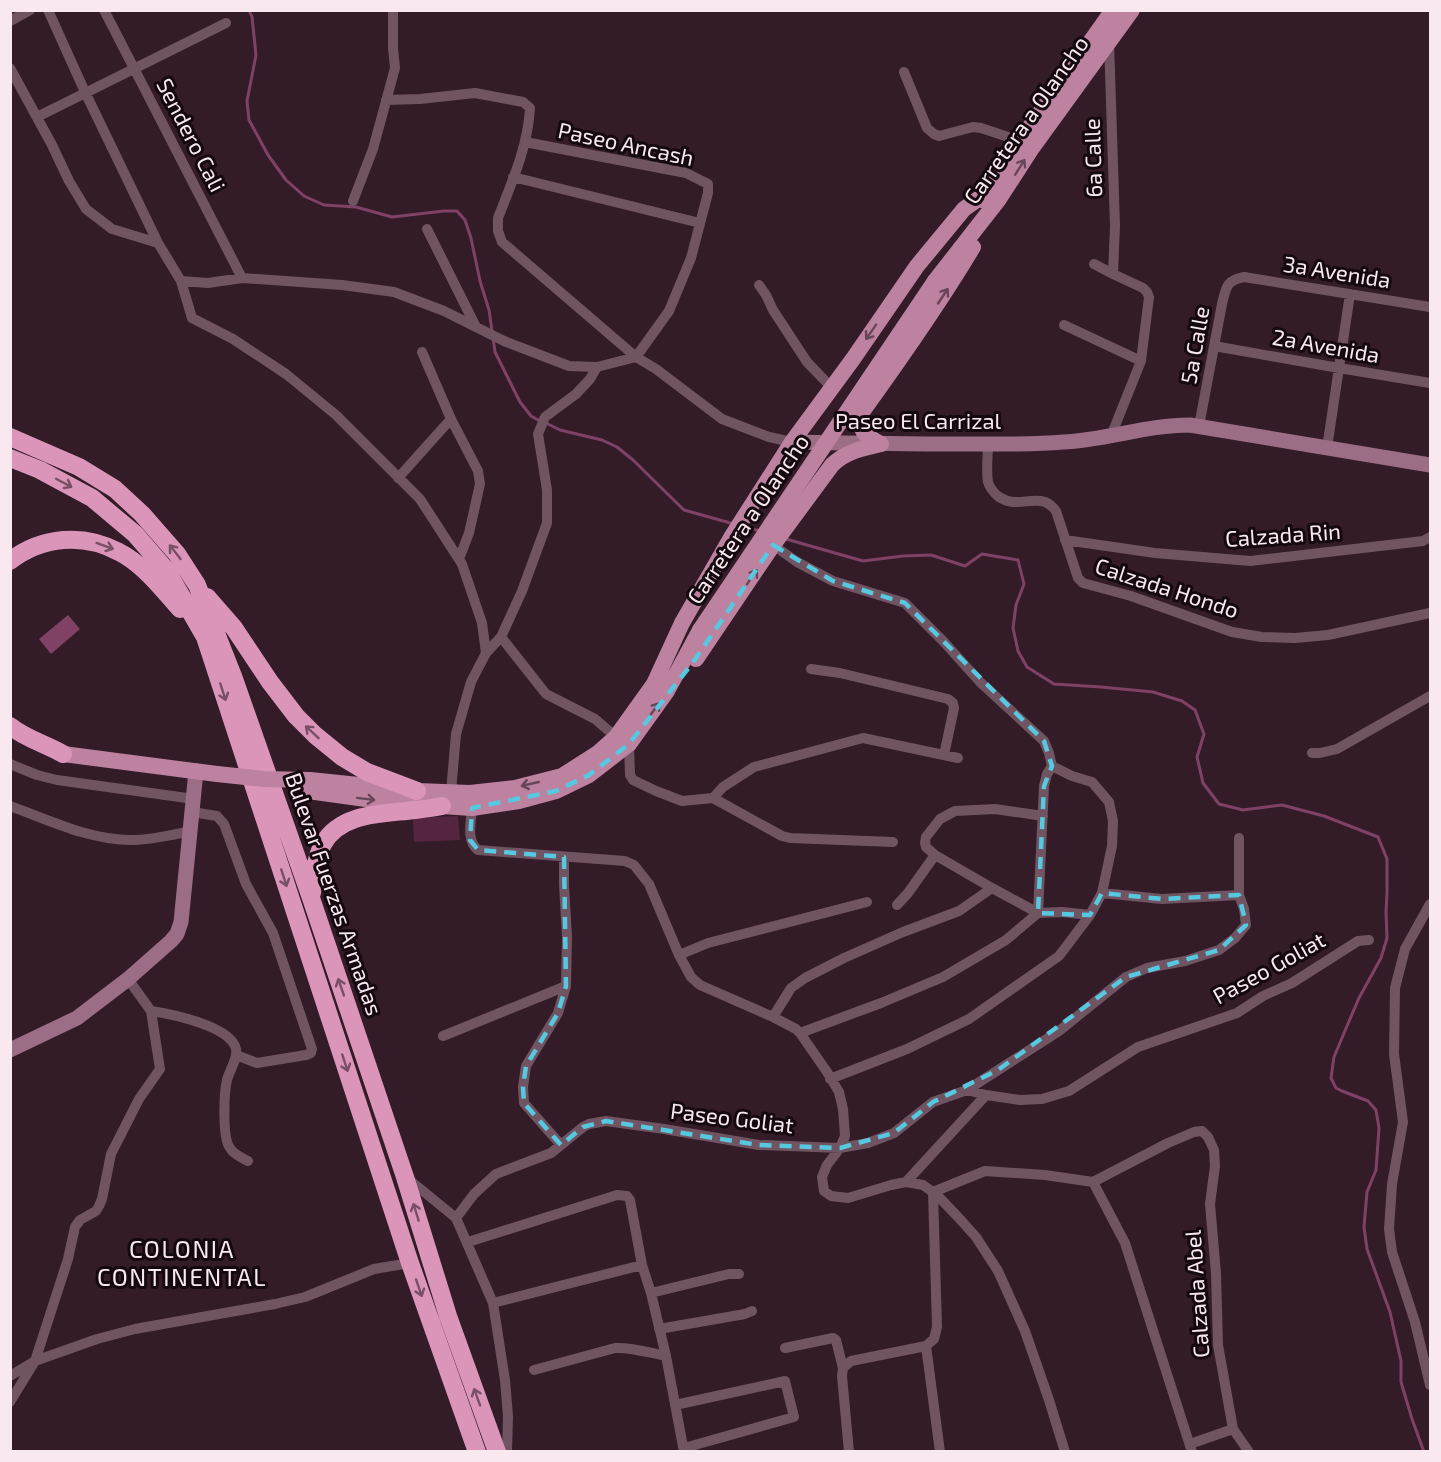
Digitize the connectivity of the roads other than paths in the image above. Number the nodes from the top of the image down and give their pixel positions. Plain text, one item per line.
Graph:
1 (30, 10) edge
2 (48, 10) edge
3 (104, 10) edge
4 (393, 10) edge
5 (1113, 10) edge
6 (1132, 10) edge
7 (10, 21) edge
8 (226, 23) dead end
9 (1109, 41) junction
10 (10, 68) edge
11 (135, 68) junction
12 (904, 72) dead end
13 (85, 92) junction
14 (386, 100) junction
15 (37, 117) junction
16 (1020, 141) junction
17 (525, 142) junction
18 (513, 177) junction
19 (994, 196) junction
20 (353, 201) dead end
21 (700, 223) junction
22 (428, 229) dead end
23 (158, 243) junction
24 (1094, 264) dead end
25 (1113, 274) junction
26 (242, 278) junction
27 (1238, 278) joint
28 (181, 281) junction
29 (759, 285) dead end
30 (1350, 294) junction
31 (1431, 307) edge
32 (1064, 325) dead end
33 (477, 327) junction
34 (1214, 346) junction
35 (423, 352) dead end
36 (636, 357) junction
37 (1141, 361) junction
38 (597, 367) junction
39 (1339, 368) junction
40 (1431, 383) edge
41 (832, 388) junction
42 (451, 418) junction
43 (1200, 426) junction
44 (1111, 435) junction
45 (10, 437) edge
46 (792, 442) junction
47 (881, 444) junction
48 (988, 444) junction
49 (1327, 448) junction
50 (838, 451) junction
51 (10, 458) edge
52 (1431, 465) edge
53 (398, 478) junction
54 (1431, 537) edge
55 (1065, 540) junction
56 (775, 543) junction
57 (459, 559) junction
58 (10, 561) edge
59 (197, 585) junction
60 (1431, 613) edge
61 (205, 637) junction
62 (501, 637) junction
63 (486, 653) junction
64 (811, 669) dead end
65 (660, 689) junction
66 (1431, 696) edge
67 (10, 726) edge
68 (10, 739) edge
69 (623, 741) junction
70 (1311, 753) dead end
71 (63, 754) junction
72 (944, 754) junction
73 (958, 758) dead end
74 (10, 764) edge
75 (1052, 766) junction
76 (196, 771) junction
77 (309, 785) junction
78 (417, 791) junction
79 (713, 798) junction
80 (447, 799) junction
81 (10, 806) edge
82 (193, 806) junction
83 (472, 808) junction
84 (1042, 816) junction
85 (191, 831) junction
86 (1239, 838) dead end
87 (893, 842) dead end
88 (935, 855) junction
89 (564, 857) junction
90 (992, 888) junction
91 (1102, 893) junction
92 (1239, 895) junction
93 (311, 898) junction
94 (867, 902) dead end
95 (1431, 904) edge
96 (897, 905) dead end
97 (1038, 913) junction
98 (1090, 915) junction
99 (1369, 940) dead end
100 (680, 955) junction
101 (128, 979) junction
102 (566, 986) junction
103 (151, 1011) junction
104 (774, 1017) junction
105 (800, 1033) junction
106 (443, 1036) dead end
107 (11, 1048) edge
108 (236, 1055) junction
109 (830, 1079) junction
110 (967, 1090) junction
111 (986, 1095) junction
112 (561, 1145) junction
113 (840, 1148) junction
114 (248, 1161) dead end
115 (405, 1177) junction
116 (906, 1182) junction
117 (1093, 1182) junction
118 (933, 1192) junction
119 (456, 1218) junction
120 (468, 1242) junction
121 (410, 1263) junction
122 (642, 1265) junction
123 (739, 1274) dead end
124 (651, 1293) junction
125 (493, 1303) junction
126 (752, 1311) dead end
127 (659, 1329) junction
128 (926, 1346) junction
129 (785, 1348) dead end
130 (666, 1356) junction
131 (35, 1361) junction
132 (843, 1368) junction
133 (534, 1370) dead end
134 (10, 1376) edge
135 (1431, 1385) edge
136 (10, 1402) edge
137 (675, 1405) junction
138 (1233, 1429) junction
139 (1191, 1448) edge
140 (684, 1450) edge
141 (477, 1452) edge
142 (497, 1452) edge
143 (507, 1452) edge
144 (849, 1452) edge
145 (940, 1452) edge
146 (1065, 1452) edge
147 (1249, 1452) edge

1 - 7 street
2 - 13 street
3 - 11 street, Sendero Cali
4 - 14 street
5 - 16 main road, Carretera a Olancho
6 - 9 main road, Carretera a Olancho
8 - 11 street
19 -> 9 main road, Carretera a Olancho
9 - 25 street, 6a Calle
10 - 15 street
11 - 13 street
11 - 26 street, Sendero Cali
12 - 16 street
13 - 15 street
13 - 23 street
14 - 17 street, Paseo El Carrizal
14 - 20 street
15 - 23 street
16 - 19 main road, Carretera a Olancho
17 - 18 street, Paseo El Carrizal
17 - 21 street, Paseo Ancash
18 - 21 street
18 - 36 street, Paseo El Carrizal
19 -> 41 main road
47 -> 19 main road
19 - 65 main road, Carretera a Olancho
21 - 36 street, Paseo Ancash
22 - 33 street
23 - 28 street
24 - 25 street
25 - 37 street
26 - 28 street
26 - 33 street
27 - 30 street, 3a Avenida
27 - 34 street, 5a Calle
28 - 53 street
29 - 41 street
30 - 31 street, 3a Avenida
30 - 39 street
32 - 37 street
33 - 38 street
34 - 39 street, 2a Avenida
34 - 43 street, 5a Calle
35 - 42 street
36 - 38 street
36 - 46 street, Paseo El Carrizal
37 - 44 street
38 - 62 street
39 - 40 street, 2a Avenida
39 - 49 street
41 - 46 main road
42 - 53 street
42 - 57 street
43 - 44 street, Paseo El Carrizal
43 - 49 street, Paseo El Carrizal
44 - 48 street, Paseo El Carrizal
59 -> 45 highway, Bulevar Fuerzas Armadas
46 - 50 street, Paseo El Carrizal
46 - 65 main road
47 - 48 street, Paseo El Carrizal
47 - 50 main road
48 - 55 street, Calzada Hondo
49 - 52 street, Paseo El Carrizal
50 - 56 main road
51 -> 61 highway, Bulevar Fuerzas Armadas
53 - 57 street
54 - 55 street, Calzada Rin
55 - 60 street, Calzada Hondo
65 -> 56 main road
56 - 75 street
57 - 63 street
58 -> 61 highway
78 -> 59 highway
59 - 93 highway, Bulevar Fuerzas Armadas
61 -> 121 highway, Bulevar Fuerzas Armadas
62 - 63 street
62 - 69 street
63 - 80 street
64 - 72 street
65 - 69 main road, Carretera a Olancho
66 - 70 street
67 - 71 highway
68 - 71 highway
69 - 79 street
69 -> 80 main road, Carretera a Olancho
69 - 83 main road, Carretera a Olancho
71 - 76 main road, Carretera a Olancho
72 - 73 street
72 - 79 street
74 - 82 street
75 - 84 street
75 - 91 street
76 - 77 main road, Carretera a Olancho, bridge
76 - 82 street
77 - 78 main road, Carretera a Olancho
77 -> 80 main road, Carretera a Olancho
78 - 80 main road, Carretera a Olancho
79 - 87 street
80 - 83 main road, Carretera a Olancho
80 - 93 highway
81 - 85 street
82 - 85 street
82 - 108 street
83 - 89 street
84 - 88 street
84 - 97 street
85 - 101 street
86 - 92 street
88 - 90 street
88 - 96 street
89 - 100 street
89 - 102 street
90 - 97 street
90 - 104 street
91 - 92 street
91 - 98 street
92 - 110 street
115 -> 93 highway, Bulevar Fuerzas Armadas
94 - 100 street
95 - 135 street
97 - 98 street
97 - 105 street
98 - 109 street
99 - 111 street, Paseo Goliat
100 - 104 street
101 - 103 street
101 - 107 street
102 - 106 street
102 - 112 street
103 - 108 street
103 - 131 street
104 - 105 street
105 - 109 street
108 - 114 street
109 - 113 street
110 - 111 street, Paseo Goliat
110 - 113 street, Paseo Goliat
111 - 116 street
112 - 113 street, Paseo Goliat
112 - 119 street, Paseo Goliat
113 - 116 street
115 - 119 street
142 -> 115 highway, Bulevar Fuerzas Armadas
116 - 118 street
117 - 118 street
117 - 138 street, Calzada Abel
117 - 139 street
118 - 128 street
118 - 146 street
119 - 120 street
120 - 122 street
120 - 125 street
121 - 131 street
121 -> 141 highway, Bulevar Fuerzas Armadas
122 - 124 street
122 - 125 street
123 - 124 street
124 - 127 street
125 - 143 street
126 - 127 street
127 - 130 street
128 - 132 street
128 - 145 street
129 - 132 street
130 - 133 street
130 - 137 street
131 - 134 street
131 - 136 street
132 - 144 street
137 - 140 street
137 - 140 street
138 - 139 street
138 - 147 street, Calzada Abel

